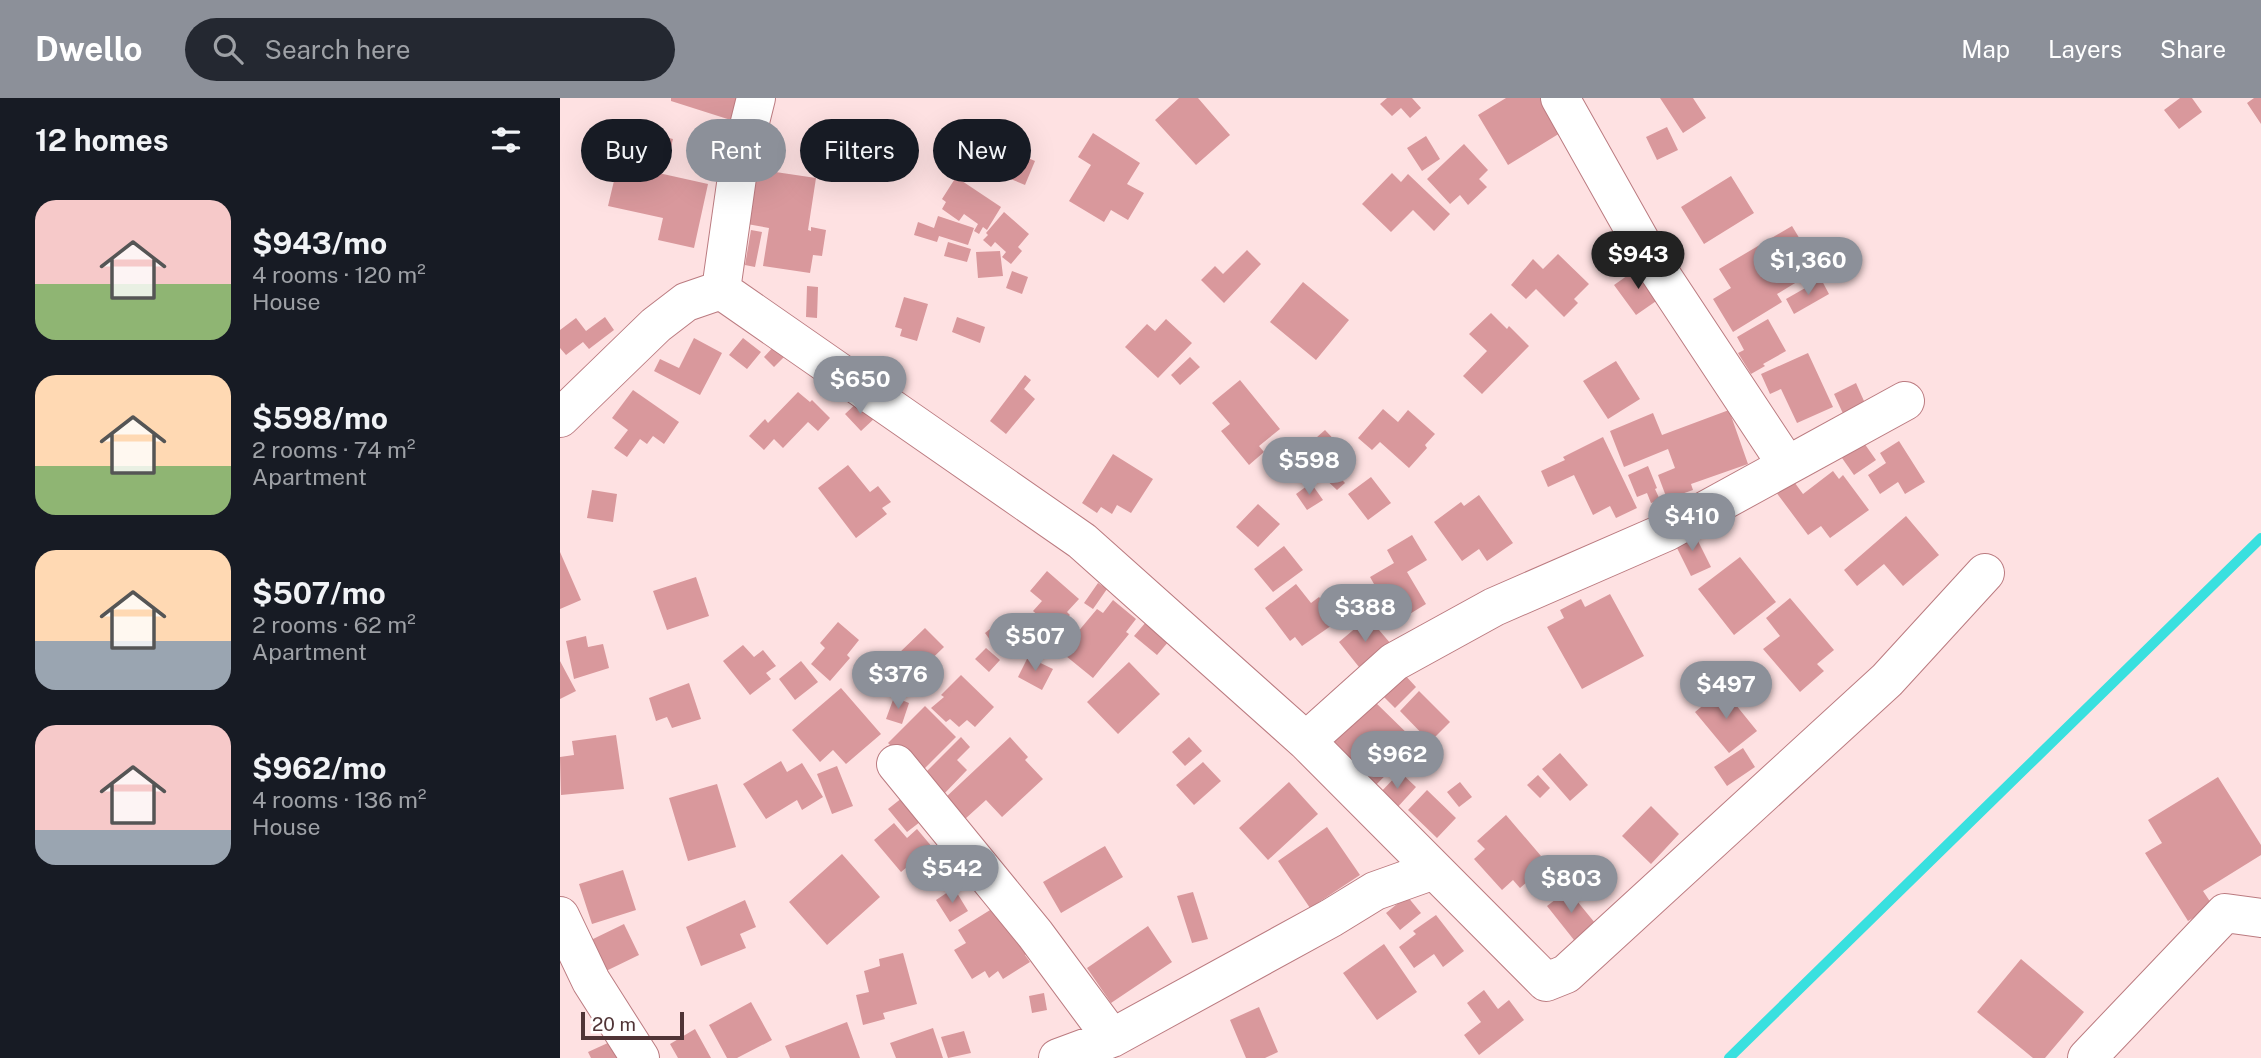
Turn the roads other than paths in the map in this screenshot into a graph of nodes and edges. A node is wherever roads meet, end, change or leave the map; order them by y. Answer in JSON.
{"nodes":[{"id":1,"x":756,"y":98,"type":"edge"},
{"id":2,"x":1560,"y":98,"type":"edge"},
{"id":3,"x":721,"y":290,"type":"junction"},
{"id":4,"x":1905,"y":401,"type":"dead end"},
{"id":5,"x":560,"y":418,"type":"edge"},
{"id":6,"x":1787,"y":465,"type":"junction"},
{"id":7,"x":1985,"y":573,"type":"dead end"},
{"id":8,"x":1306,"y":741,"type":"junction"},
{"id":9,"x":896,"y":764,"type":"dead end"},
{"id":10,"x":1434,"y":870,"type":"junction"},
{"id":11,"x":560,"y":916,"type":"edge"},
{"id":12,"x":2261,"y":918,"type":"edge"},
{"id":13,"x":1112,"y":1038,"type":"junction"},
{"id":14,"x":639,"y":1058,"type":"edge"},
{"id":15,"x":1058,"y":1058,"type":"edge"},
{"id":16,"x":2087,"y":1058,"type":"edge"}],
"edges":[{"from":1,"to":3,"type":"street"},
{"from":2,"to":6,"type":"street"},
{"from":3,"to":5,"type":"street"},
{"from":3,"to":8,"type":"street"},
{"from":4,"to":6,"type":"street"},
{"from":6,"to":8,"type":"street"},
{"from":7,"to":10,"type":"street"},
{"from":8,"to":10,"type":"street"},
{"from":9,"to":13,"type":"street"},
{"from":10,"to":13,"type":"street"},
{"from":11,"to":14,"type":"street"},
{"from":12,"to":16,"type":"street"},
{"from":13,"to":15,"type":"street"}]}
